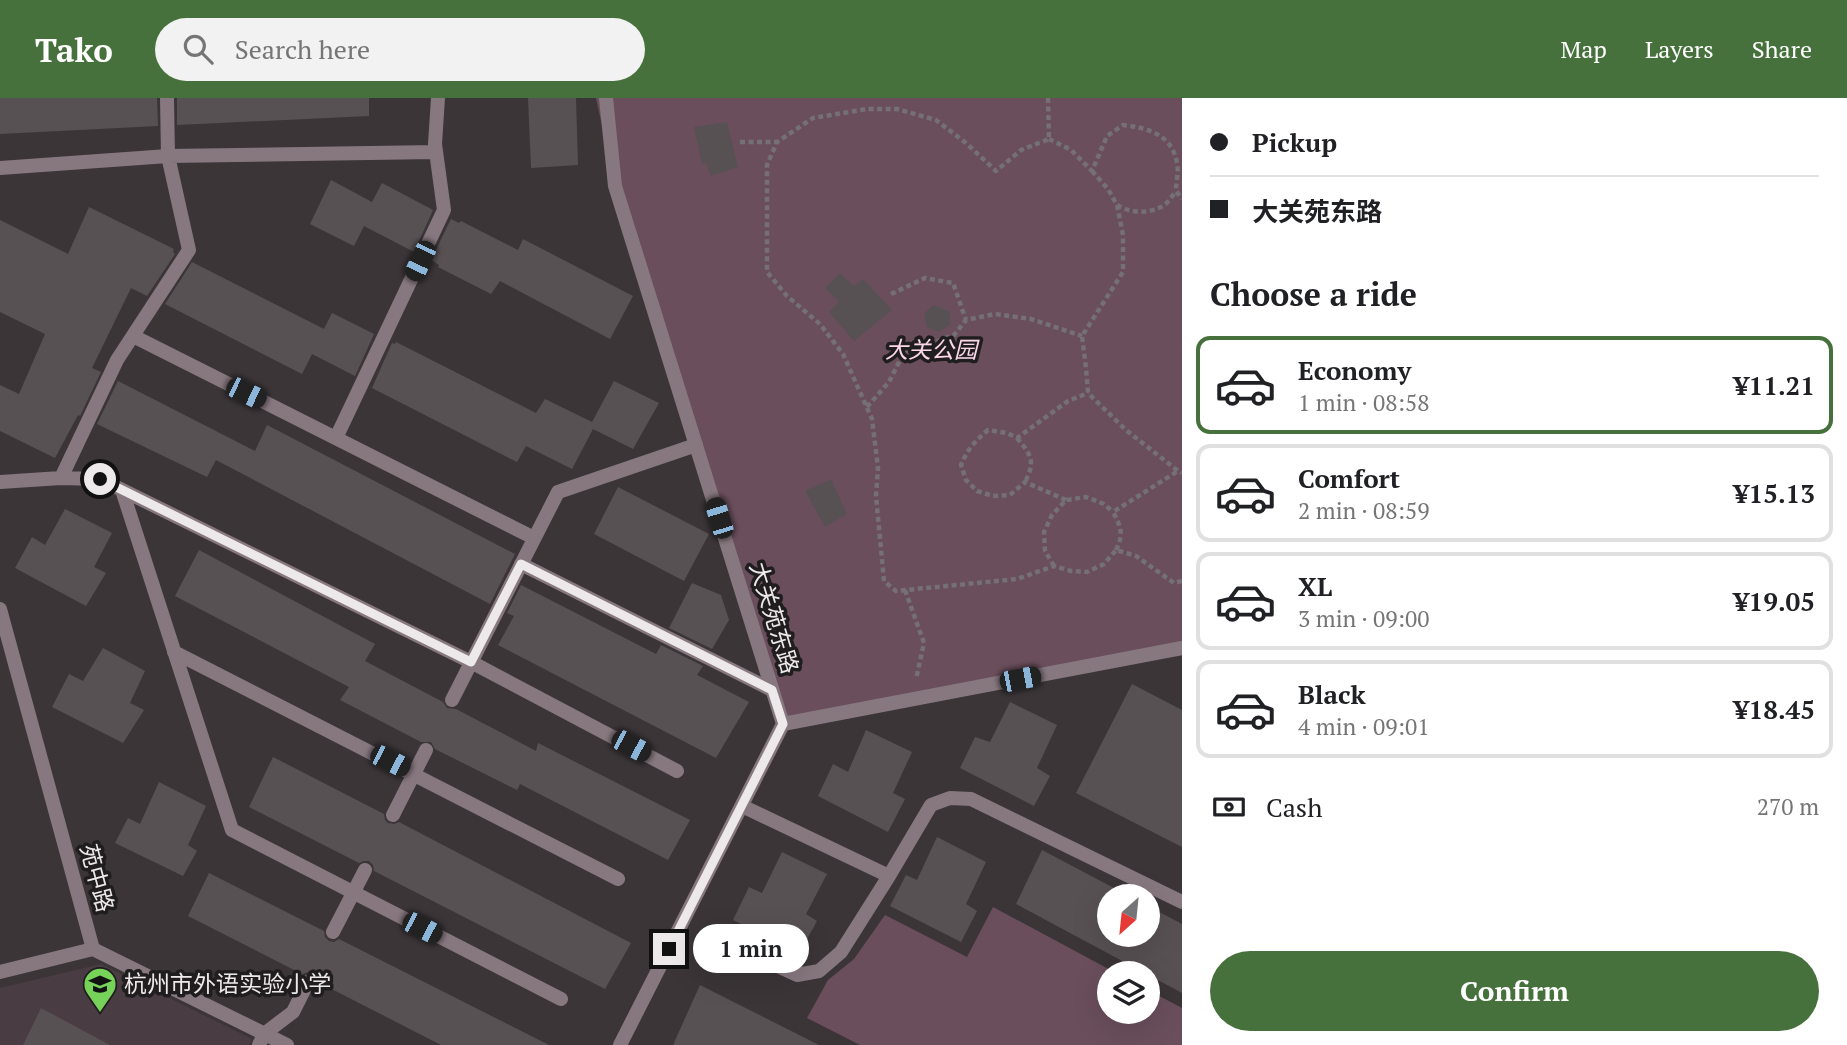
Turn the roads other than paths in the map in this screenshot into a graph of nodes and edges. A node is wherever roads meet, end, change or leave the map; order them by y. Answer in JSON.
{"nodes":[{"id":1,"x":167,"y":98,"type":"edge"},
{"id":2,"x":438,"y":98,"type":"edge"},
{"id":3,"x":606,"y":98,"type":"edge"},
{"id":4,"x":436,"y":152,"type":"junction"},
{"id":5,"x":168,"y":156,"type":"junction"},
{"id":6,"x":0,"y":169,"type":"edge"},
{"id":7,"x":133,"y":336,"type":"junction"},
{"id":8,"x":336,"y":438,"type":"junction"},
{"id":9,"x":696,"y":444,"type":"junction"},
{"id":10,"x":61,"y":478,"type":"junction"},
{"id":11,"x":0,"y":482,"type":"edge"},
{"id":12,"x":122,"y":490,"type":"junction"},
{"id":13,"x":534,"y":538,"type":"junction"},
{"id":14,"x":521,"y":564,"type":"junction"},
{"id":15,"x":0,"y":609,"type":"edge"},
{"id":16,"x":1182,"y":649,"type":"edge"},
{"id":17,"x":174,"y":652,"type":"junction"},
{"id":18,"x":471,"y":662,"type":"junction"},
{"id":19,"x":772,"y":690,"type":"junction"},
{"id":20,"x":452,"y":700,"type":"dead end"},
{"id":21,"x":783,"y":724,"type":"junction"},
{"id":22,"x":426,"y":750,"type":"dead end"},
{"id":23,"x":677,"y":771,"type":"dead end"},
{"id":24,"x":414,"y":773,"type":"junction"},
{"id":25,"x":742,"y":806,"type":"junction"},
{"id":26,"x":393,"y":815,"type":"dead end"},
{"id":27,"x":365,"y":870,"type":"dead end"},
{"id":28,"x":889,"y":876,"type":"junction"},
{"id":29,"x":618,"y":878,"type":"dead end"},
{"id":30,"x":353,"y":893,"type":"junction"},
{"id":31,"x":1182,"y":902,"type":"edge"},
{"id":32,"x":333,"y":932,"type":"dead end"},
{"id":33,"x":739,"y":948,"type":"dead end"},
{"id":34,"x":93,"y":949,"type":"junction"},
{"id":35,"x":0,"y":972,"type":"edge"},
{"id":36,"x":308,"y":982,"type":"dead end"},
{"id":37,"x":561,"y":999,"type":"dead end"},
{"id":38,"x":262,"y":1039,"type":"edge"},
{"id":39,"x":287,"y":1045,"type":"edge"},
{"id":40,"x":620,"y":1045,"type":"edge"}],
"edges":[{"from":1,"to":5,"type":"street"},
{"from":2,"to":4,"type":"street"},
{"from":3,"to":9,"type":"street","name":"大关苑东路"},
{"from":4,"to":5,"type":"street"},
{"from":4,"to":8,"type":"street"},
{"from":5,"to":6,"type":"street"},
{"from":5,"to":7,"type":"street"},
{"from":7,"to":8,"type":"street"},
{"from":7,"to":10,"type":"street"},
{"from":8,"to":13,"type":"street"},
{"from":9,"to":13,"type":"street"},
{"from":9,"to":19,"type":"street","name":"大关苑东路"},
{"from":10,"to":11,"type":"street"},
{"from":10,"to":12,"type":"street"},
{"from":12,"to":17,"type":"street"},
{"from":12,"to":18,"type":"street"},
{"from":13,"to":14,"type":"street"},
{"from":14,"to":18,"type":"street"},
{"from":14,"to":19,"type":"street"},
{"from":15,"to":34,"type":"street","name":"苑中路"},
{"from":16,"to":21,"type":"street"},
{"from":17,"to":24,"type":"street"},
{"from":17,"to":30,"type":"street"},
{"from":18,"to":20,"type":"street"},
{"from":18,"to":23,"type":"street"},
{"from":19,"to":21,"type":"street","name":"大关苑东路"},
{"from":21,"to":25,"type":"street"},
{"from":22,"to":24,"type":"street"},
{"from":24,"to":26,"type":"street"},
{"from":24,"to":29,"type":"street"},
{"from":25,"to":28,"type":"street"},
{"from":25,"to":40,"type":"street"},
{"from":27,"to":30,"type":"street"},
{"from":28,"to":31,"type":"street"},
{"from":28,"to":33,"type":"street"},
{"from":30,"to":32,"type":"street"},
{"from":30,"to":37,"type":"street"},
{"from":34,"to":35,"type":"street"},
{"from":34,"to":38,"type":"street"},
{"from":36,"to":38,"type":"street"},
{"from":38,"to":39,"type":"street"}]}
